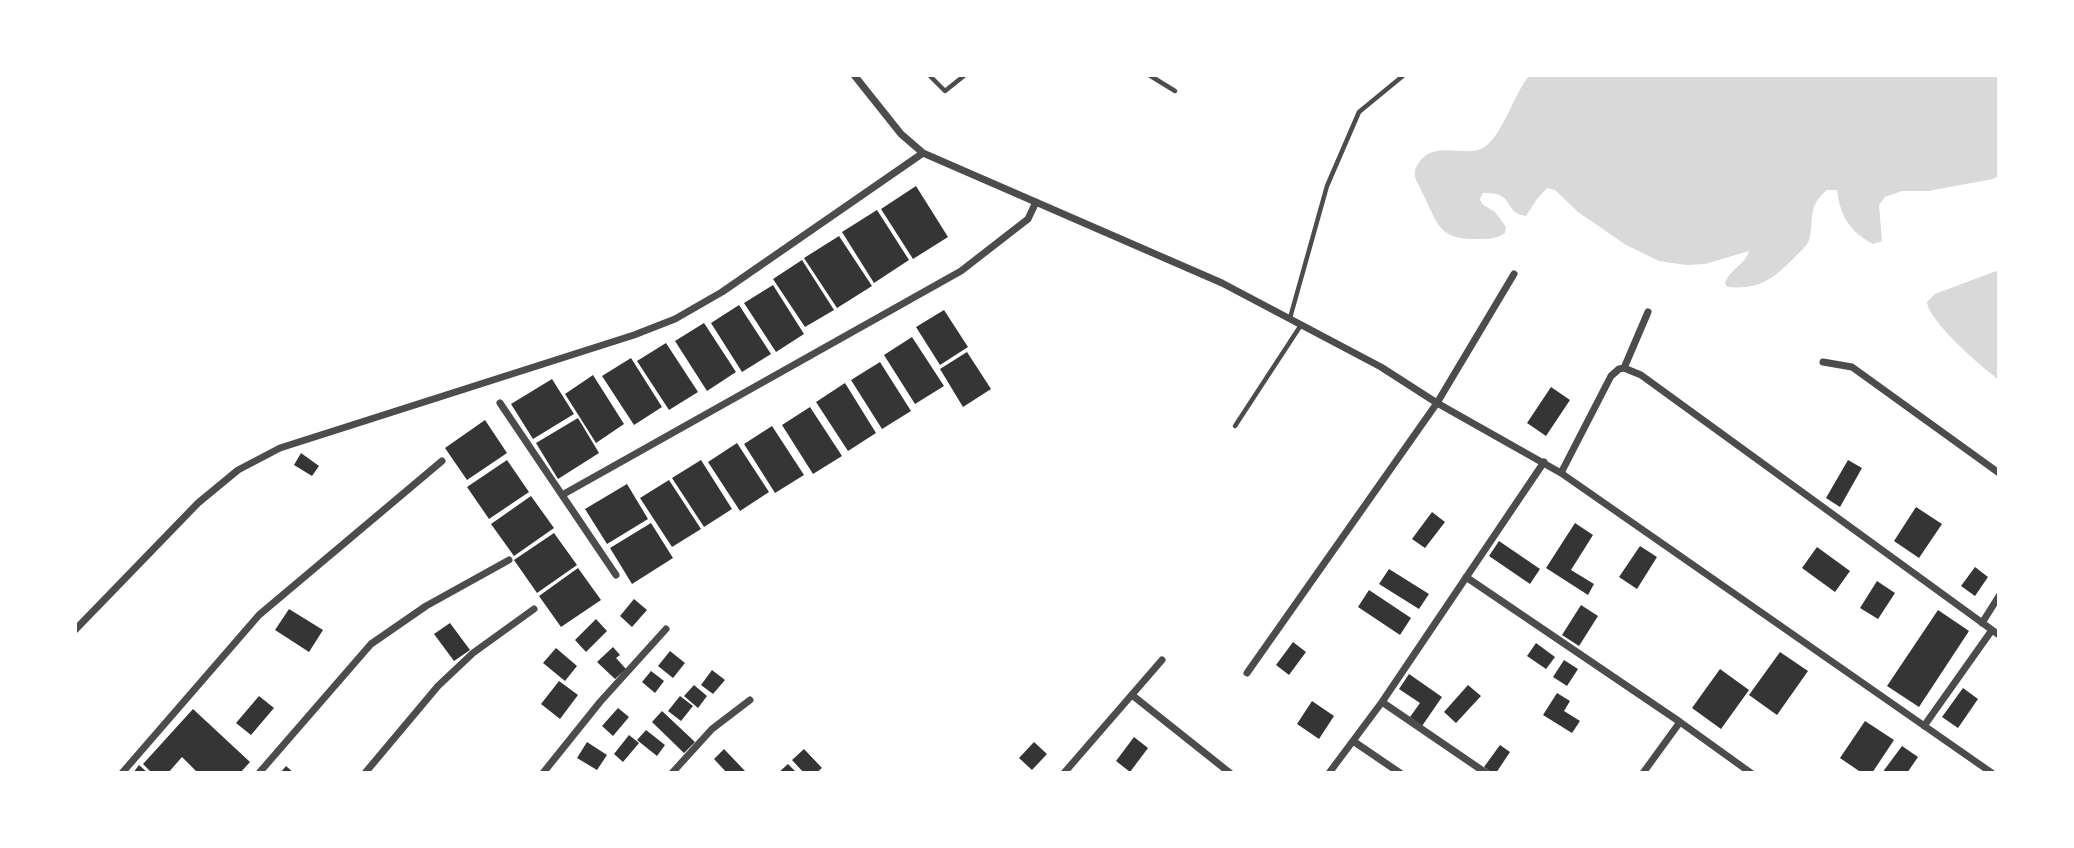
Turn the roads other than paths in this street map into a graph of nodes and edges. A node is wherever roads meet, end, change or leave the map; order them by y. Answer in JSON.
{"nodes":[{"id":1,"x":854,"y":75,"type":"edge"},
{"id":2,"x":929,"y":75,"type":"edge"},
{"id":3,"x":965,"y":75,"type":"edge"},
{"id":4,"x":1149,"y":75,"type":"edge"},
{"id":5,"x":1404,"y":75,"type":"edge"},
{"id":6,"x":1175,"y":91,"type":"dead end"},
{"id":7,"x":923,"y":153,"type":"junction"},
{"id":8,"x":1036,"y":202,"type":"junction"},
{"id":9,"x":1514,"y":274,"type":"dead end"},
{"id":10,"x":1648,"y":312,"type":"dead end"},
{"id":11,"x":1289,"y":319,"type":"junction"},
{"id":12,"x":1301,"y":325,"type":"junction"},
{"id":13,"x":1823,"y":362,"type":"dead end"},
{"id":14,"x":1624,"y":368,"type":"junction"},
{"id":15,"x":500,"y":403,"type":"dead end"},
{"id":16,"x":1437,"y":403,"type":"junction"},
{"id":17,"x":1235,"y":426,"type":"dead end"},
{"id":18,"x":442,"y":461,"type":"dead end"},
{"id":19,"x":1544,"y":462,"type":"junction"},
{"id":20,"x":1561,"y":473,"type":"junction"},
{"id":21,"x":1999,"y":473,"type":"edge"},
{"id":22,"x":562,"y":495,"type":"junction"},
{"id":23,"x":509,"y":560,"type":"dead end"},
{"id":24,"x":616,"y":575,"type":"dead end"},
{"id":25,"x":1466,"y":577,"type":"junction"},
{"id":26,"x":1999,"y":596,"type":"edge"},
{"id":27,"x":534,"y":609,"type":"dead end"},
{"id":28,"x":1982,"y":623,"type":"junction"},
{"id":29,"x":666,"y":629,"type":"dead end"},
{"id":30,"x":75,"y":630,"type":"edge"},
{"id":31,"x":1995,"y":633,"type":"edge"},
{"id":32,"x":1162,"y":660,"type":"dead end"},
{"id":33,"x":1247,"y":673,"type":"dead end"},
{"id":34,"x":1132,"y":695,"type":"junction"},
{"id":35,"x":750,"y":700,"type":"dead end"},
{"id":36,"x":1382,"y":702,"type":"junction"},
{"id":37,"x":1680,"y":722,"type":"junction"},
{"id":38,"x":1924,"y":726,"type":"junction"},
{"id":39,"x":1353,"y":741,"type":"junction"},
{"id":40,"x":122,"y":773,"type":"edge"},
{"id":41,"x":259,"y":773,"type":"edge"},
{"id":42,"x":365,"y":773,"type":"edge"},
{"id":43,"x":543,"y":773,"type":"edge"},
{"id":44,"x":672,"y":773,"type":"edge"},
{"id":45,"x":1064,"y":773,"type":"edge"},
{"id":46,"x":1230,"y":773,"type":"edge"},
{"id":47,"x":1329,"y":773,"type":"edge"},
{"id":48,"x":1400,"y":773,"type":"edge"},
{"id":49,"x":1486,"y":773,"type":"edge"},
{"id":50,"x":1643,"y":773,"type":"edge"},
{"id":51,"x":1751,"y":773,"type":"edge"},
{"id":52,"x":1992,"y":773,"type":"edge"}],
"edges":[{"from":1,"to":7,"type":"street"},
{"from":2,"to":3,"type":"lane"},
{"from":4,"to":6,"type":"lane"},
{"from":5,"to":11,"type":"lane"},
{"from":7,"to":8,"type":"street"},
{"from":7,"to":30,"type":"street"},
{"from":8,"to":11,"type":"street"},
{"from":8,"to":22,"type":"street"},
{"from":9,"to":16,"type":"street"},
{"from":10,"to":14,"type":"street"},
{"from":11,"to":12,"type":"street"},
{"from":12,"to":16,"type":"street"},
{"from":12,"to":17,"type":"lane"},
{"from":13,"to":21,"type":"street"},
{"from":14,"to":20,"type":"street"},
{"from":14,"to":28,"type":"street"},
{"from":15,"to":22,"type":"street"},
{"from":16,"to":19,"type":"street"},
{"from":16,"to":33,"type":"street"},
{"from":18,"to":40,"type":"street"},
{"from":19,"to":20,"type":"street"},
{"from":19,"to":25,"type":"street"},
{"from":20,"to":38,"type":"street"},
{"from":22,"to":24,"type":"street"},
{"from":23,"to":41,"type":"street"},
{"from":25,"to":36,"type":"street"},
{"from":25,"to":37,"type":"street"},
{"from":26,"to":28,"type":"street"},
{"from":27,"to":42,"type":"street"},
{"from":28,"to":31,"type":"street"},
{"from":29,"to":43,"type":"street"},
{"from":31,"to":38,"type":"street"},
{"from":32,"to":34,"type":"street"},
{"from":34,"to":45,"type":"street"},
{"from":34,"to":46,"type":"street"},
{"from":35,"to":44,"type":"street"},
{"from":36,"to":39,"type":"street"},
{"from":36,"to":49,"type":"street"},
{"from":37,"to":50,"type":"street"},
{"from":37,"to":51,"type":"street"},
{"from":38,"to":52,"type":"street"},
{"from":39,"to":47,"type":"street"},
{"from":39,"to":48,"type":"street"}]}
